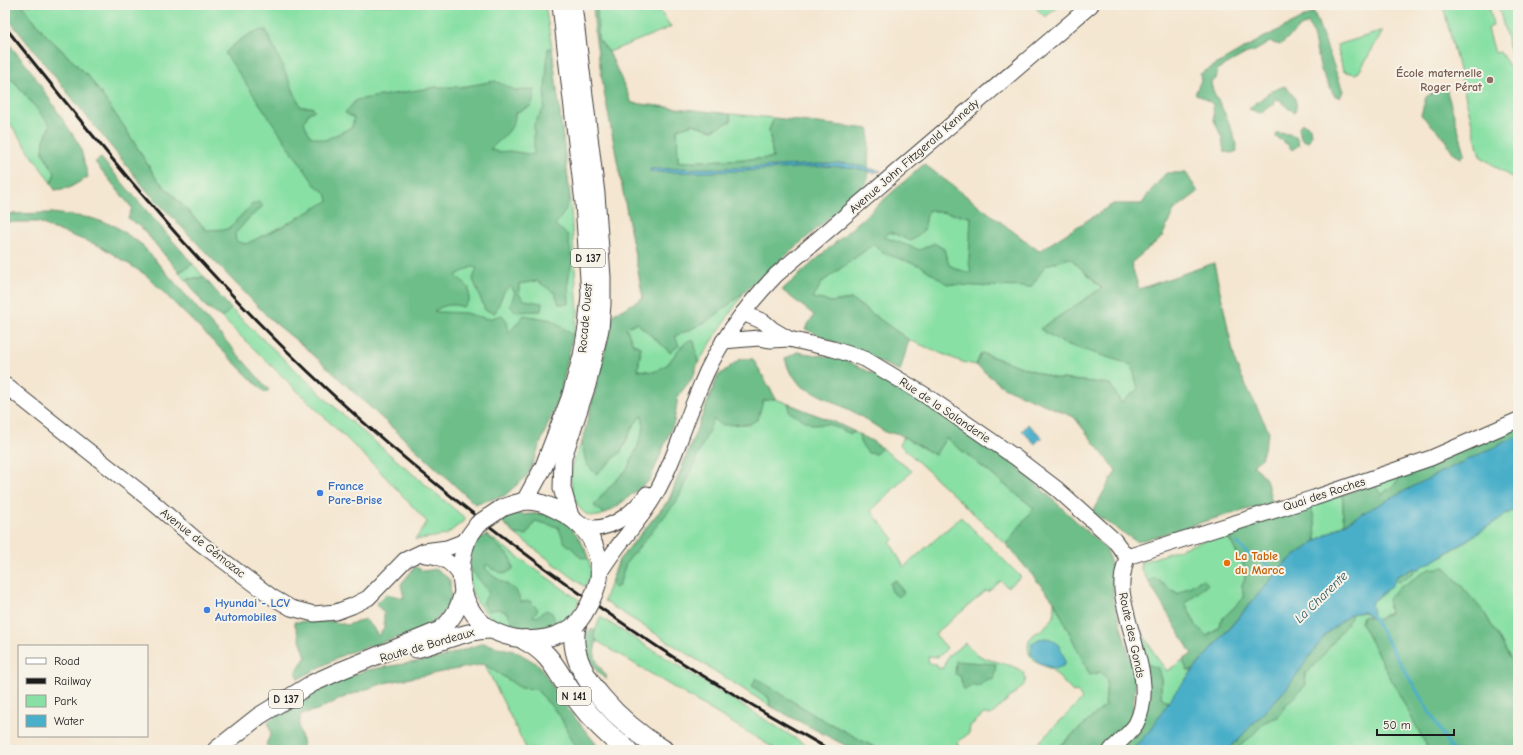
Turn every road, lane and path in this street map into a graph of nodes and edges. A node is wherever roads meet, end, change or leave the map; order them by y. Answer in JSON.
{"nodes":[{"id":1,"x":560,"y":5,"type":"edge"},
{"id":2,"x":573,"y":5,"type":"edge"},
{"id":3,"x":1091,"y":5,"type":"edge"},
{"id":4,"x":758,"y":293,"type":"junction"},
{"id":5,"x":739,"y":318,"type":"junction"},
{"id":6,"x":764,"y":322,"type":"junction"},
{"id":7,"x":754,"y":338,"type":"junction"},
{"id":8,"x":789,"y":339,"type":"junction"},
{"id":9,"x":723,"y":341,"type":"junction"},
{"id":10,"x":5,"y":386,"type":"edge"},
{"id":11,"x":1518,"y":420,"type":"edge"},
{"id":12,"x":671,"y":458,"type":"junction"},
{"id":13,"x":526,"y":501,"type":"junction"},
{"id":14,"x":574,"y":520,"type":"junction"},
{"id":15,"x":468,"y":538,"type":"junction"},
{"id":16,"x":412,"y":556,"type":"junction"},
{"id":17,"x":1127,"y":557,"type":"junction"},
{"id":18,"x":599,"y":577,"type":"junction"},
{"id":19,"x":462,"y":584,"type":"junction"},
{"id":20,"x":576,"y":625,"type":"junction"},
{"id":21,"x":491,"y":630,"type":"junction"},
{"id":22,"x":525,"y":640,"type":"junction"},
{"id":23,"x":363,"y":662,"type":"junction"},
{"id":24,"x":216,"y":750,"type":"edge"},
{"id":25,"x":627,"y":750,"type":"edge"},
{"id":26,"x":663,"y":750,"type":"edge"},
{"id":27,"x":1111,"y":750,"type":"edge"}],
"edges":[{"from":1,"to":13,"type":"main road","name":"Rocade Ouest","number":"D 137"},
{"from":2,"to":14,"type":"main road","name":"Rocade Ouest","number":"D 137"},
{"from":3,"to":4,"type":"main road","name":"Avenue John Fitzgerald Kennedy"},
{"from":4,"to":5,"type":"main road","name":"Avenue John Fitzgerald Kennedy"},
{"from":4,"to":6,"type":"main road"},
{"from":5,"to":6,"type":"main road","name":"Rue de la Salanderie"},
{"from":5,"to":7,"type":"main road"},
{"from":5,"to":9,"type":"main road","name":"Avenue John Fitzgerald Kennedy"},
{"from":6,"to":8,"type":"main road","name":"Rue de la Salanderie"},
{"from":7,"to":8,"type":"main road"},
{"from":7,"to":9,"type":"main road"},
{"from":8,"to":17,"type":"main road","name":"Rue de la Salanderie"},
{"from":9,"to":12,"type":"main road","name":"Avenue John Fitzgerald Kennedy"},
{"from":10,"to":16,"type":"main road","name":"Avenue de Gémozac"},
{"from":11,"to":17,"type":"main road","name":"Quai des Roches"},
{"from":12,"to":14,"type":"main road","name":"Avenue John Fitzgerald Kennedy"},
{"from":12,"to":18,"type":"main road","name":"Avenue John Fitzgerald Kennedy"},
{"from":13,"to":14,"type":"main road"},
{"from":13,"to":15,"type":"main road","bridge":true},
{"from":14,"to":18,"type":"main road"},
{"from":15,"to":16,"type":"main road","name":"Avenue de Gémozac"},
{"from":15,"to":19,"type":"main road"},
{"from":16,"to":19,"type":"main road"},
{"from":17,"to":27,"type":"main road","name":"Route des Gonds"},
{"from":18,"to":20,"type":"main road","bridge":true},
{"from":19,"to":21,"type":"main road"},
{"from":19,"to":23,"type":"main road","name":"Route de Bordeaux","number":"D 137"},
{"from":20,"to":22,"type":"main road"},
{"from":20,"to":26,"type":"highway","number":"N 141"},
{"from":21,"to":22,"type":"main road"},
{"from":21,"to":23,"type":"main road","name":"Route de Bordeaux","number":"D 137"},
{"from":22,"to":25,"type":"highway","number":"N 141"},
{"from":23,"to":24,"type":"main road","name":"Route de Bordeaux","number":"D 137"}]}
